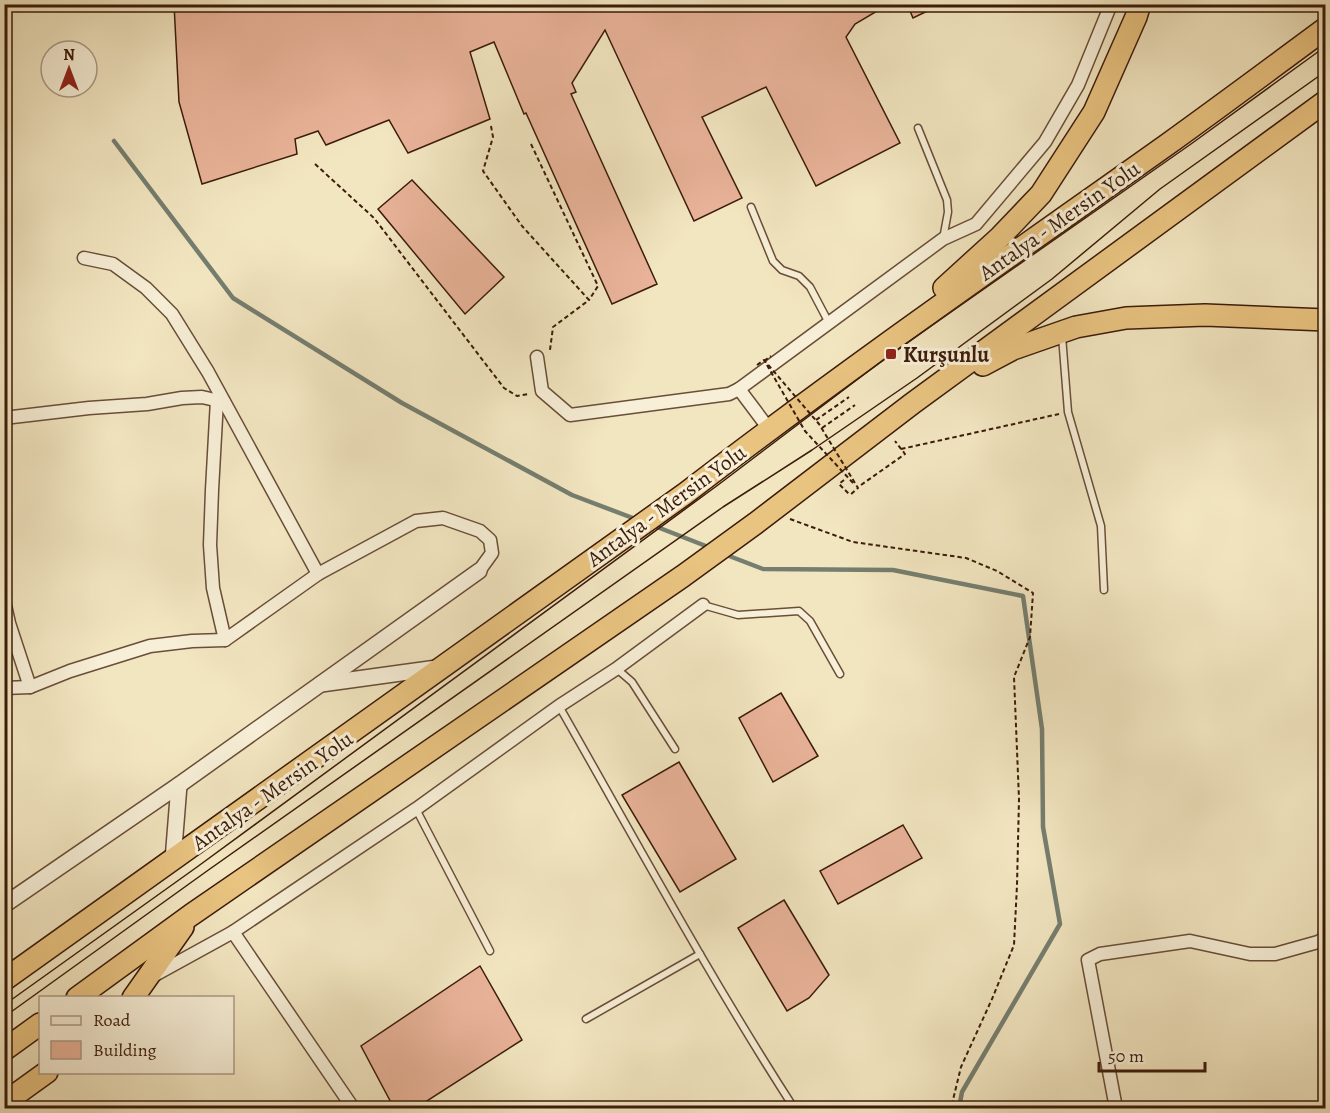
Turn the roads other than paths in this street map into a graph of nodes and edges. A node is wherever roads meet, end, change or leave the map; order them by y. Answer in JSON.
{"nodes":[{"id":1,"x":1111,"y":4,"type":"edge"},
{"id":2,"x":1140,"y":4,"type":"edge"},
{"id":3,"x":1326,"y":28,"type":"edge"},
{"id":4,"x":1326,"y":101,"type":"edge"},
{"id":5,"x":918,"y":128,"type":"dead end"},
{"id":6,"x":751,"y":207,"type":"dead end"},
{"id":7,"x":943,"y":239,"type":"junction"},
{"id":8,"x":84,"y":258,"type":"dead end"},
{"id":9,"x":1326,"y":320,"type":"edge"},
{"id":10,"x":829,"y":323,"type":"junction"},
{"id":11,"x":1062,"y":332,"type":"junction"},
{"id":12,"x":880,"y":348,"type":"junction"},
{"id":13,"x":537,"y":357,"type":"road end"},
{"id":14,"x":739,"y":389,"type":"junction"},
{"id":15,"x":221,"y":401,"type":"junction"},
{"id":16,"x":914,"y":403,"type":"junction"},
{"id":17,"x":4,"y":418,"type":"edge"},
{"id":18,"x":769,"y":429,"type":"junction"},
{"id":19,"x":479,"y":571,"type":"joint"},
{"id":20,"x":318,"y":574,"type":"junction"},
{"id":21,"x":1104,"y":590,"type":"dead end"},
{"id":22,"x":4,"y":601,"type":"edge"},
{"id":23,"x":703,"y":605,"type":"joint"},
{"id":24,"x":225,"y":640,"type":"junction"},
{"id":25,"x":443,"y":667,"type":"junction"},
{"id":26,"x":616,"y":669,"type":"junction"},
{"id":27,"x":840,"y":674,"type":"dead end"},
{"id":28,"x":319,"y":684,"type":"junction"},
{"id":29,"x":30,"y":687,"type":"junction"},
{"id":30,"x":4,"y":688,"type":"edge"},
{"id":31,"x":559,"y":706,"type":"junction"},
{"id":32,"x":675,"y":749,"type":"dead end"},
{"id":33,"x":179,"y":785,"type":"junction"},
{"id":34,"x":416,"y":809,"type":"junction"},
{"id":35,"x":173,"y":860,"type":"junction"},
{"id":36,"x":4,"y":905,"type":"edge"},
{"id":37,"x":191,"y":915,"type":"junction"},
{"id":38,"x":233,"y":932,"type":"junction"},
{"id":39,"x":1326,"y":937,"type":"edge"},
{"id":40,"x":490,"y":951,"type":"dead end"},
{"id":41,"x":700,"y":954,"type":"junction"},
{"id":42,"x":4,"y":980,"type":"edge"},
{"id":43,"x":147,"y":980,"type":"junction"},
{"id":44,"x":80,"y":996,"type":"edge"},
{"id":45,"x":135,"y":996,"type":"edge"},
{"id":46,"x":586,"y":1019,"type":"dead end"},
{"id":47,"x":39,"y":1025,"type":"edge"},
{"id":48,"x":4,"y":1050,"type":"edge"},
{"id":49,"x":44,"y":1074,"type":"edge"},
{"id":50,"x":4,"y":1103,"type":"edge"},
{"id":51,"x":353,"y":1108,"type":"edge"},
{"id":52,"x":794,"y":1108,"type":"edge"},
{"id":53,"x":1116,"y":1108,"type":"edge"}],
"edges":[{"from":1,"to":7,"type":"street"},
{"from":2,"to":12,"type":"highway"},
{"from":3,"to":12,"type":"highway","name":"Antalya - Mersin Yolu"},
{"from":4,"to":16,"type":"highway"},
{"from":5,"to":7,"type":"lane"},
{"from":6,"to":10,"type":"lane"},
{"from":7,"to":10,"type":"street"},
{"from":8,"to":15,"type":"street"},
{"from":9,"to":11,"type":"highway"},
{"from":10,"to":14,"type":"street"},
{"from":11,"to":16,"type":"highway"},
{"from":11,"to":21,"type":"lane"},
{"from":12,"to":18,"type":"highway","name":"Antalya - Mersin Yolu"},
{"from":13,"to":14,"type":"street"},
{"from":14,"to":18,"type":"street"},
{"from":15,"to":17,"type":"street"},
{"from":15,"to":20,"type":"street"},
{"from":15,"to":24,"type":"street"},
{"from":16,"to":37,"type":"highway"},
{"from":18,"to":25,"type":"highway","name":"Antalya - Mersin Yolu"},
{"from":19,"to":20,"type":"street"},
{"from":19,"to":28,"type":"street"},
{"from":20,"to":24,"type":"street"},
{"from":22,"to":29,"type":"street"},
{"from":23,"to":26,"type":"street"},
{"from":23,"to":27,"type":"lane"},
{"from":24,"to":29,"type":"street"},
{"from":25,"to":28,"type":"street"},
{"from":25,"to":35,"type":"highway","name":"Antalya - Mersin Yolu"},
{"from":26,"to":31,"type":"street"},
{"from":26,"to":32,"type":"lane"},
{"from":28,"to":33,"type":"street"},
{"from":29,"to":30,"type":"street"},
{"from":31,"to":34,"type":"street"},
{"from":31,"to":41,"type":"lane"},
{"from":33,"to":35,"type":"street"},
{"from":33,"to":36,"type":"street"},
{"from":34,"to":38,"type":"street"},
{"from":34,"to":40,"type":"lane"},
{"from":35,"to":42,"type":"highway","name":"Antalya - Mersin Yolu"},
{"from":37,"to":43,"type":"highway"},
{"from":37,"to":44,"type":"highway"},
{"from":38,"to":43,"type":"street"},
{"from":38,"to":51,"type":"street"},
{"from":39,"to":53,"type":"street"},
{"from":41,"to":46,"type":"lane"},
{"from":41,"to":52,"type":"lane"},
{"from":43,"to":45,"type":"highway"},
{"from":47,"to":48,"type":"highway"},
{"from":49,"to":50,"type":"highway"}]}
